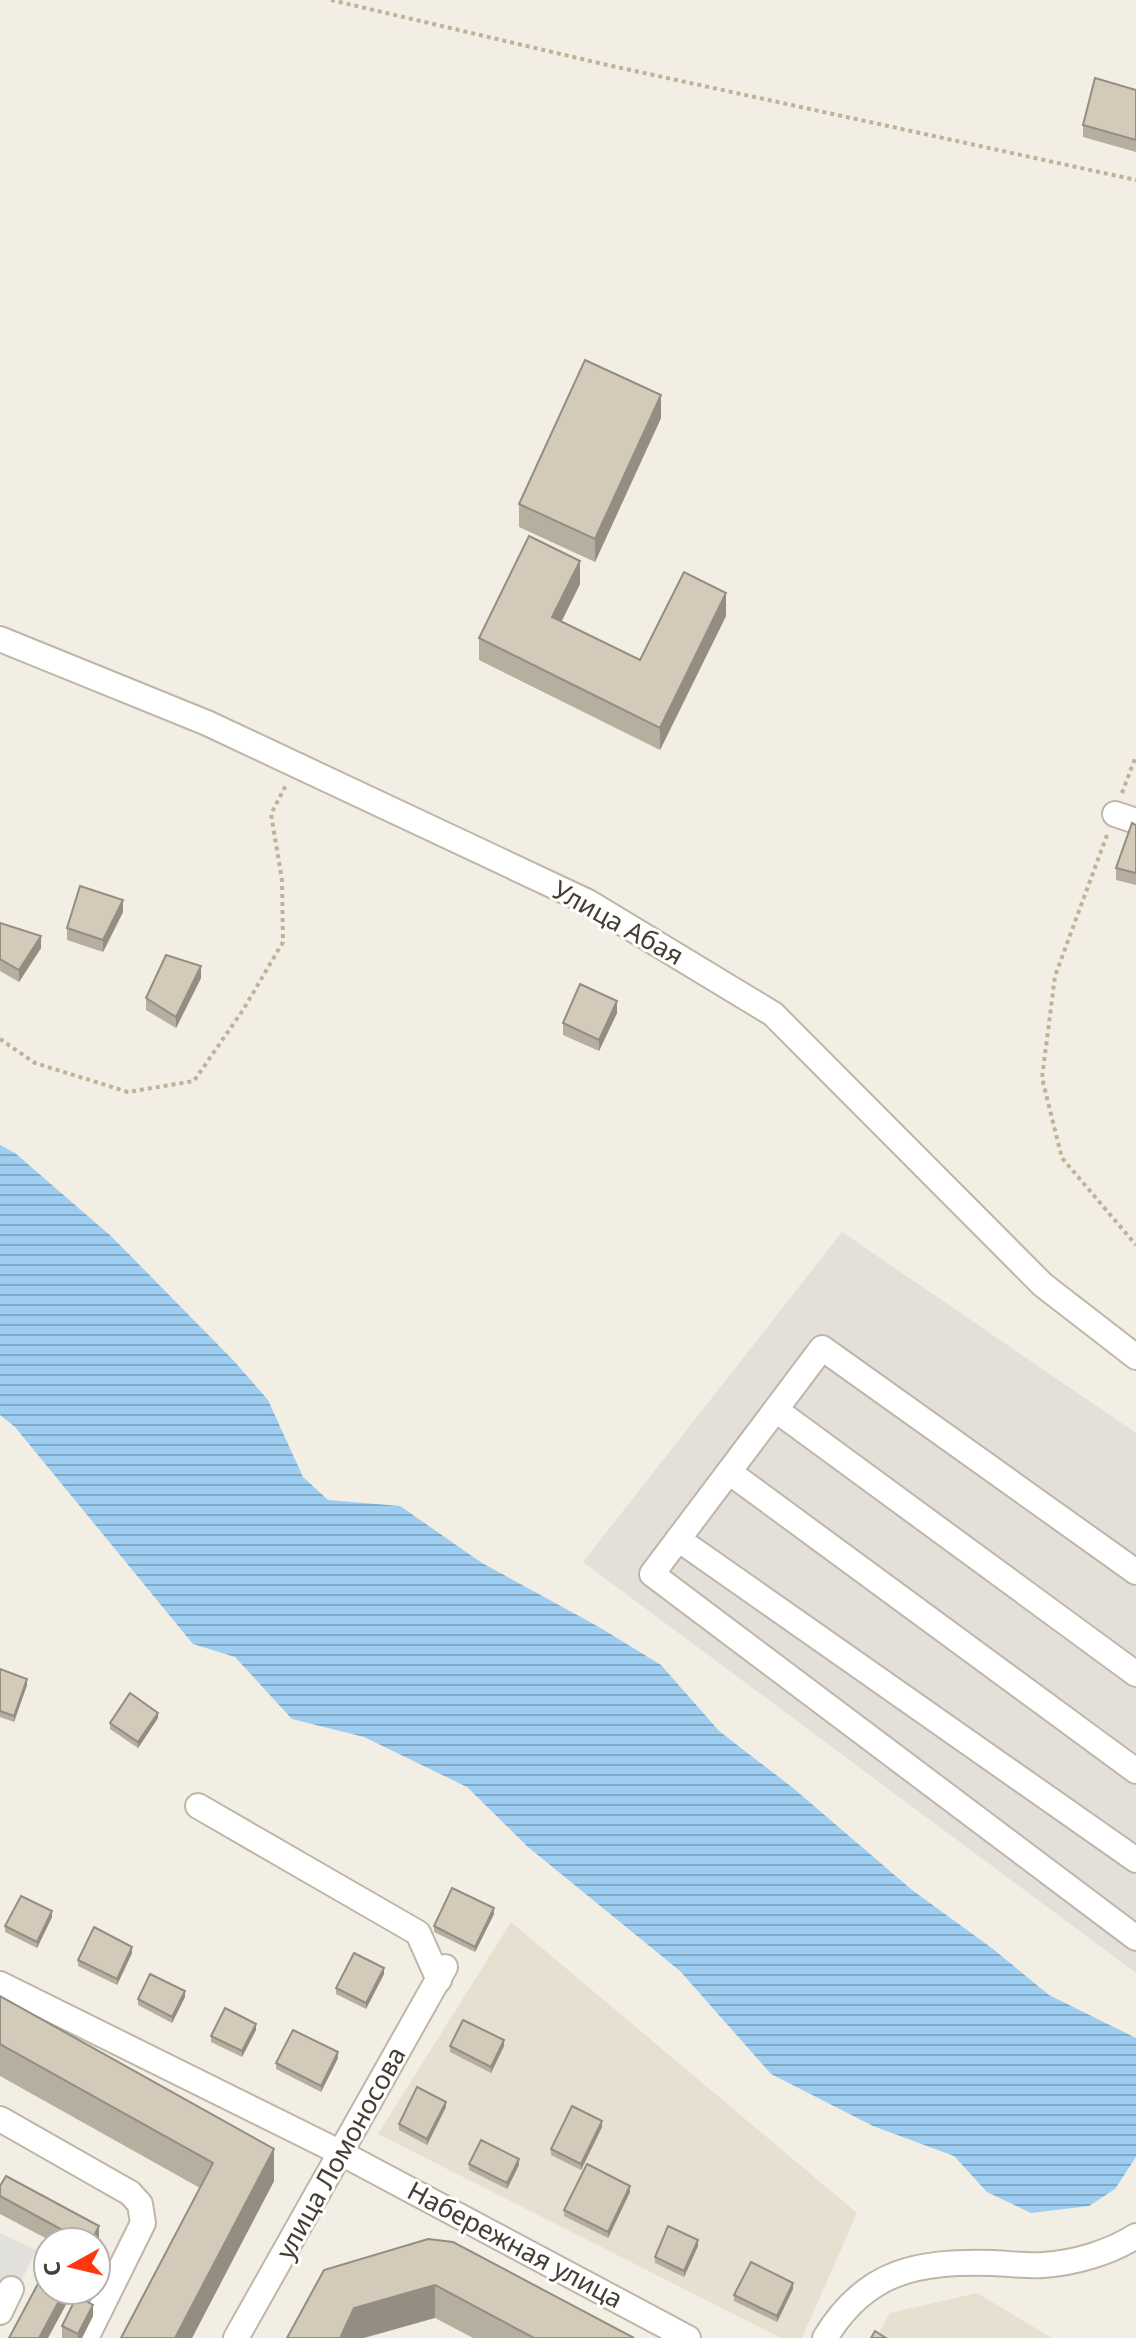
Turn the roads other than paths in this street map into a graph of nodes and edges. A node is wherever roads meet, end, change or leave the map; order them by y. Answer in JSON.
{"nodes":[{"id":1,"x":0,"y":639,"type":"edge"},
{"id":2,"x":1136,"y":1357,"type":"edge"},
{"id":3,"x":776,"y":1410,"type":"junction"},
{"id":4,"x":729,"y":1472,"type":"junction"},
{"id":5,"x":678,"y":1539,"type":"junction"},
{"id":6,"x":1136,"y":1572,"type":"edge"},
{"id":7,"x":1136,"y":1674,"type":"edge"},
{"id":8,"x":1136,"y":1771,"type":"edge"},
{"id":9,"x":198,"y":1806,"type":"dead end"},
{"id":10,"x":1136,"y":1860,"type":"edge"},
{"id":11,"x":1136,"y":1938,"type":"edge"},
{"id":12,"x":0,"y":1984,"type":"edge"},
{"id":13,"x":0,"y":2119,"type":"edge"},
{"id":14,"x":341,"y":2153,"type":"junction"},
{"id":15,"x":1136,"y":2236,"type":"edge"},
{"id":16,"x":11,"y":2289,"type":"dead end"},
{"id":17,"x":0,"y":2312,"type":"edge"},
{"id":18,"x":684,"y":2337,"type":"edge"},
{"id":19,"x":86,"y":2338,"type":"edge"},
{"id":20,"x":236,"y":2338,"type":"edge"},
{"id":21,"x":825,"y":2338,"type":"edge"}],
"edges":[{"from":1,"to":2,"type":"street","name":"Улица Абая"},
{"from":3,"to":4,"type":"street"},
{"from":3,"to":6,"type":"street"},
{"from":3,"to":7,"type":"street"},
{"from":4,"to":5,"type":"street"},
{"from":4,"to":8,"type":"street"},
{"from":5,"to":10,"type":"street"},
{"from":5,"to":11,"type":"street"},
{"from":9,"to":14,"type":"street","name":"улица Ломоносова"},
{"from":12,"to":14,"type":"street","name":"Набережная улица"},
{"from":13,"to":19,"type":"street"},
{"from":14,"to":18,"type":"street","name":"Набережная улица"},
{"from":14,"to":20,"type":"street","name":"улица Ломоносова"},
{"from":15,"to":21,"type":"street"},
{"from":16,"to":17,"type":"street"}]}
